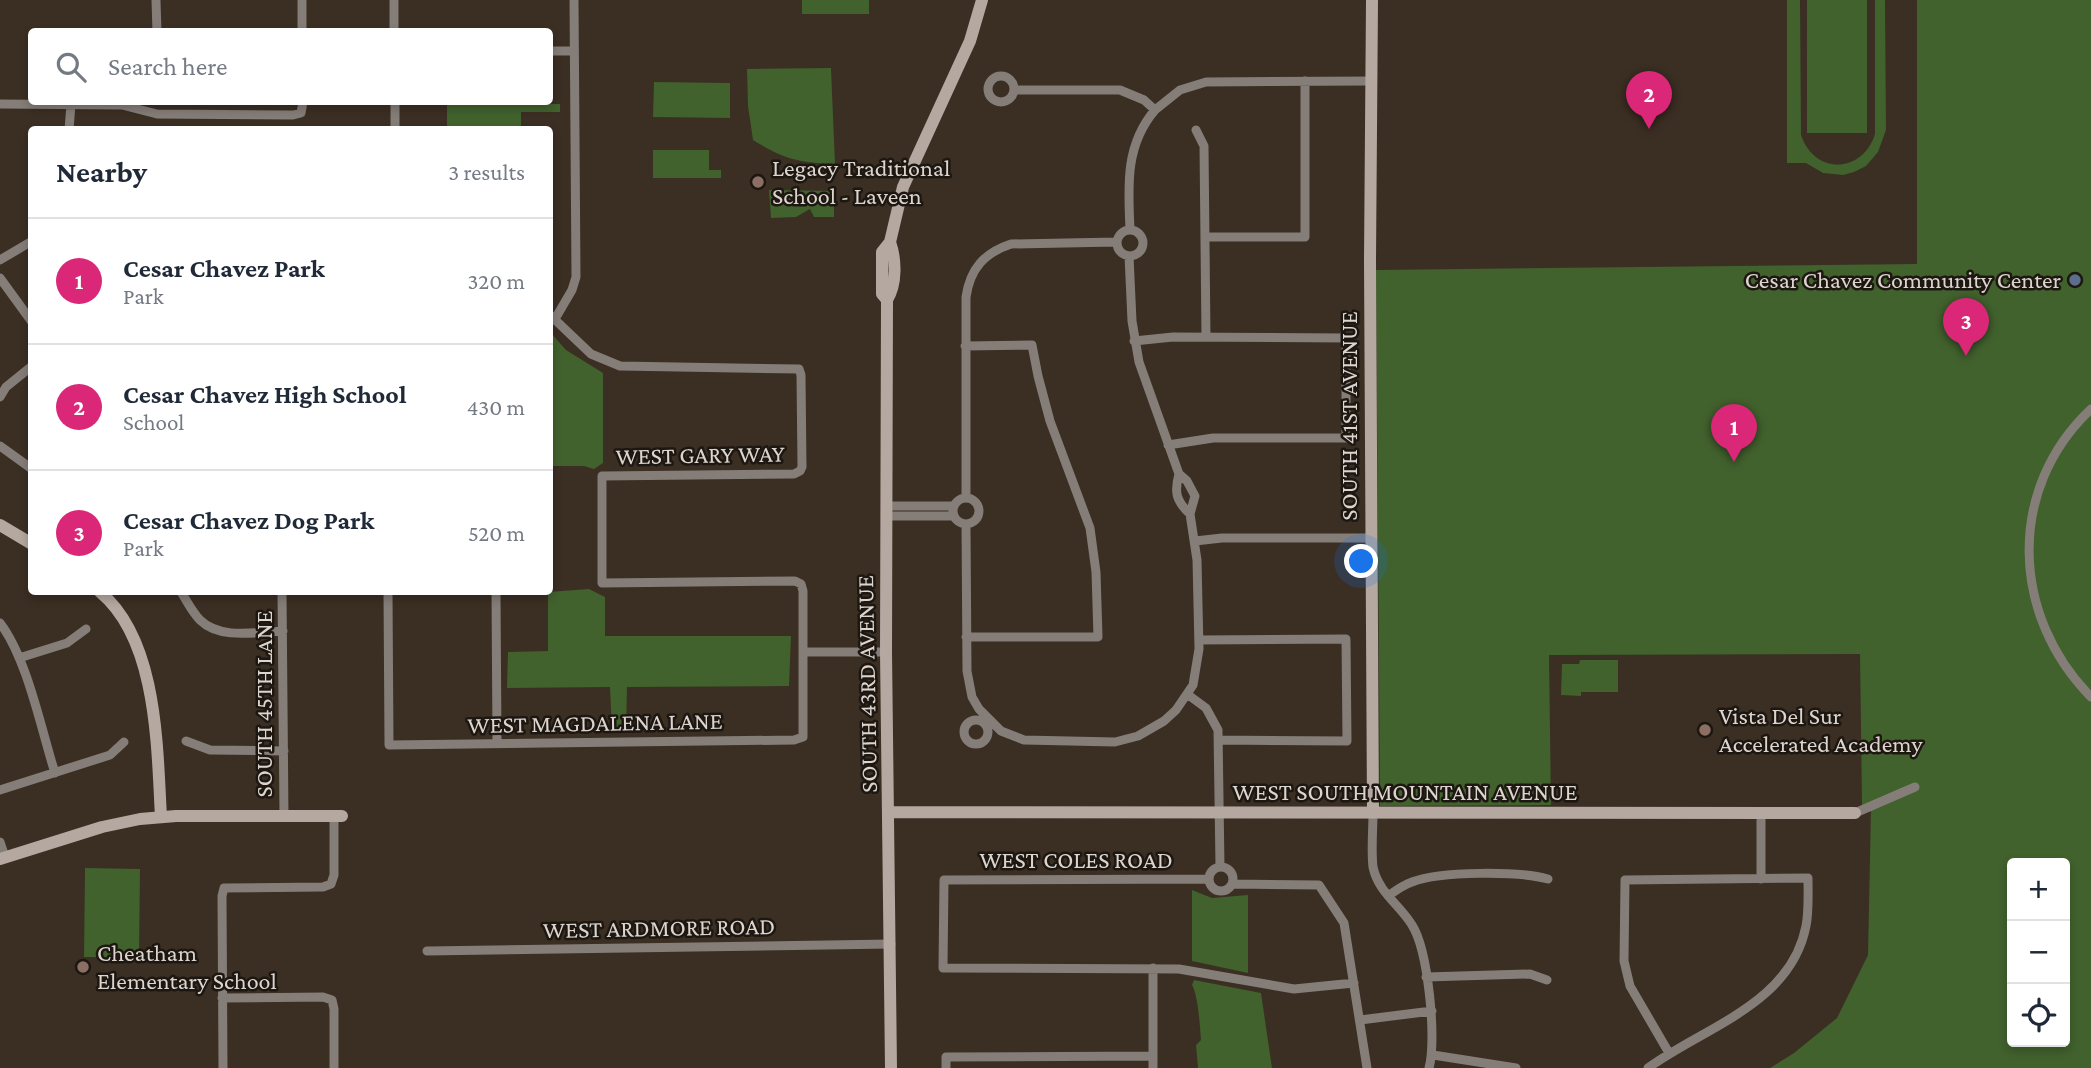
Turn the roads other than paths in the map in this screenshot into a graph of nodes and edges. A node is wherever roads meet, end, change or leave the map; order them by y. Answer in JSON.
{"nodes":[{"id":1,"x":156,"y":0,"type":"edge"},
{"id":2,"x":302,"y":0,"type":"edge"},
{"id":3,"x":394,"y":0,"type":"edge"},
{"id":4,"x":574,"y":0,"type":"edge"},
{"id":5,"x":982,"y":0,"type":"edge"},
{"id":6,"x":1373,"y":0,"type":"edge"},
{"id":7,"x":157,"y":28,"type":"edge"},
{"id":8,"x":302,"y":28,"type":"edge"},
{"id":9,"x":394,"y":28,"type":"edge"},
{"id":10,"x":553,"y":51,"type":"edge"},
{"id":11,"x":573,"y":51,"type":"junction"},
{"id":12,"x":1305,"y":81,"type":"junction"},
{"id":13,"x":1372,"y":81,"type":"junction"},
{"id":14,"x":1014,"y":90,"type":"dead end"},
{"id":15,"x":0,"y":104,"type":"edge"},
{"id":16,"x":28,"y":104,"type":"edge"},
{"id":17,"x":71,"y":105,"type":"edge"},
{"id":18,"x":130,"y":105,"type":"edge"},
{"id":19,"x":157,"y":105,"type":"edge"},
{"id":20,"x":302,"y":105,"type":"edge"},
{"id":21,"x":395,"y":105,"type":"edge"},
{"id":22,"x":1155,"y":110,"type":"junction"},
{"id":23,"x":157,"y":114,"type":"junction"},
{"id":24,"x":69,"y":126,"type":"edge"},
{"id":25,"x":395,"y":126,"type":"edge"},
{"id":26,"x":1196,"y":130,"type":"dead end"},
{"id":27,"x":1130,"y":229,"type":"junction"},
{"id":28,"x":1205,"y":237,"type":"junction"},
{"id":29,"x":28,"y":243,"type":"edge"},
{"id":30,"x":1116,"y":243,"type":"junction"},
{"id":31,"x":1129,"y":256,"type":"junction"},
{"id":32,"x":0,"y":260,"type":"edge"},
{"id":33,"x":0,"y":278,"type":"edge"},
{"id":34,"x":28,"y":316,"type":"edge"},
{"id":35,"x":553,"y":316,"type":"edge"},
{"id":36,"x":553,"y":318,"type":"edge"},
{"id":37,"x":1206,"y":337,"type":"junction"},
{"id":38,"x":1134,"y":341,"type":"junction"},
{"id":39,"x":965,"y":346,"type":"junction"},
{"id":40,"x":28,"y":369,"type":"edge"},
{"id":41,"x":0,"y":397,"type":"edge"},
{"id":42,"x":2091,"y":410,"type":"edge"},
{"id":43,"x":1168,"y":445,"type":"junction"},
{"id":44,"x":0,"y":446,"type":"edge"},
{"id":45,"x":28,"y":467,"type":"edge"},
{"id":46,"x":1180,"y":474,"type":"junction"},
{"id":47,"x":967,"y":497,"type":"junction"},
{"id":48,"x":886,"y":511,"type":"junction"},
{"id":49,"x":954,"y":511,"type":"junction"},
{"id":50,"x":1190,"y":514,"type":"junction"},
{"id":51,"x":966,"y":524,"type":"junction"},
{"id":52,"x":0,"y":525,"type":"edge"},
{"id":53,"x":1371,"y":538,"type":"junction"},
{"id":54,"x":1195,"y":541,"type":"junction"},
{"id":55,"x":28,"y":542,"type":"edge"},
{"id":56,"x":102,"y":595,"type":"edge"},
{"id":57,"x":183,"y":595,"type":"edge"},
{"id":58,"x":282,"y":595,"type":"edge"},
{"id":59,"x":388,"y":595,"type":"edge"},
{"id":60,"x":496,"y":595,"type":"edge"},
{"id":61,"x":0,"y":624,"type":"edge"},
{"id":62,"x":86,"y":629,"type":"dead end"},
{"id":63,"x":283,"y":631,"type":"junction"},
{"id":64,"x":967,"y":637,"type":"junction"},
{"id":65,"x":1199,"y":640,"type":"junction"},
{"id":66,"x":803,"y":652,"type":"junction"},
{"id":67,"x":886,"y":652,"type":"junction"},
{"id":68,"x":19,"y":658,"type":"junction"},
{"id":69,"x":1188,"y":694,"type":"junction"},
{"id":70,"x":2091,"y":697,"type":"edge"},
{"id":71,"x":1219,"y":740,"type":"junction"},
{"id":72,"x":187,"y":741,"type":"dead end"},
{"id":73,"x":124,"y":742,"type":"dead end"},
{"id":74,"x":497,"y":743,"type":"junction"},
{"id":75,"x":284,"y":751,"type":"junction"},
{"id":76,"x":55,"y":773,"type":"junction"},
{"id":77,"x":1915,"y":787,"type":"dead end"},
{"id":78,"x":0,"y":790,"type":"edge"},
{"id":79,"x":890,"y":812,"type":"junction"},
{"id":80,"x":1221,"y":813,"type":"junction"},
{"id":81,"x":1373,"y":813,"type":"junction"},
{"id":82,"x":1761,"y":813,"type":"junction"},
{"id":83,"x":1855,"y":813,"type":"joint"},
{"id":84,"x":284,"y":816,"type":"junction"},
{"id":85,"x":338,"y":816,"type":"joint"},
{"id":86,"x":161,"y":817,"type":"junction"},
{"id":87,"x":0,"y":842,"type":"edge"},
{"id":88,"x":2,"y":858,"type":"edge"},
{"id":89,"x":1220,"y":867,"type":"junction"},
{"id":90,"x":1761,"y":878,"type":"junction"},
{"id":91,"x":1208,"y":879,"type":"junction"},
{"id":92,"x":1548,"y":879,"type":"dead end"},
{"id":93,"x":1232,"y":884,"type":"junction"},
{"id":94,"x":1388,"y":895,"type":"junction"},
{"id":95,"x":891,"y":944,"type":"junction"},
{"id":96,"x":427,"y":951,"type":"dead end"},
{"id":97,"x":1153,"y":968,"type":"junction"},
{"id":98,"x":1426,"y":977,"type":"junction"},
{"id":99,"x":1548,"y":980,"type":"dead end"},
{"id":100,"x":1354,"y":983,"type":"junction"},
{"id":101,"x":222,"y":998,"type":"junction"},
{"id":102,"x":1432,"y":1010,"type":"junction"},
{"id":103,"x":1360,"y":1020,"type":"junction"},
{"id":104,"x":1669,"y":1053,"type":"junction"},
{"id":105,"x":1433,"y":1055,"type":"junction"},
{"id":106,"x":1153,"y":1056,"type":"junction"},
{"id":107,"x":223,"y":1068,"type":"edge"},
{"id":108,"x":334,"y":1068,"type":"edge"},
{"id":109,"x":891,"y":1068,"type":"edge"},
{"id":110,"x":946,"y":1068,"type":"edge"},
{"id":111,"x":1153,"y":1068,"type":"edge"},
{"id":112,"x":1367,"y":1068,"type":"edge"},
{"id":113,"x":1429,"y":1068,"type":"edge"},
{"id":114,"x":1516,"y":1068,"type":"edge"},
{"id":115,"x":1648,"y":1068,"type":"edge"}],
"edges":[{"from":1,"to":7,"type":"street"},
{"from":2,"to":8,"type":"street"},
{"from":3,"to":9,"type":"street"},
{"from":4,"to":11,"type":"street"},
{"from":5,"to":48,"type":"street","name":"SOUTH 43RD AVENUE"},
{"from":6,"to":13,"type":"street","name":"SOUTH 41ST AVENUE"},
{"from":10,"to":11,"type":"street"},
{"from":11,"to":35,"type":"street"},
{"from":12,"to":13,"type":"street"},
{"from":12,"to":22,"type":"street"},
{"from":12,"to":28,"type":"street"},
{"from":13,"to":53,"type":"street","name":"SOUTH 41ST AVENUE"},
{"from":14,"to":22,"type":"street"},
{"from":15,"to":16,"type":"street"},
{"from":17,"to":24,"type":"street"},
{"from":18,"to":23,"type":"street"},
{"from":19,"to":23,"type":"street"},
{"from":20,"to":23,"type":"street"},
{"from":21,"to":25,"type":"street"},
{"from":22,"to":27,"type":"street"},
{"from":26,"to":28,"type":"street"},
{"from":27,"to":30,"type":"street"},
{"from":27,"to":31,"type":"street"},
{"from":28,"to":37,"type":"street"},
{"from":29,"to":32,"type":"street"},
{"from":30,"to":31,"type":"street"},
{"from":30,"to":39,"type":"street"},
{"from":31,"to":38,"type":"street"},
{"from":33,"to":34,"type":"street"},
{"from":36,"to":66,"type":"street","name":"WEST GARY WAY"},
{"from":37,"to":38,"type":"street"},
{"from":37,"to":43,"type":"street"},
{"from":38,"to":43,"type":"street"},
{"from":39,"to":47,"type":"street"},
{"from":39,"to":64,"type":"street"},
{"from":40,"to":41,"type":"street"},
{"from":42,"to":70,"type":"street"},
{"from":43,"to":46,"type":"street"},
{"from":44,"to":45,"type":"street"},
{"from":46,"to":50,"type":"street"},
{"from":46,"to":50,"type":"street"},
{"from":47,"to":49,"type":"street"},
{"from":47,"to":51,"type":"street"},
{"from":48,"to":49,"type":"street"},
{"from":48,"to":67,"type":"street","name":"SOUTH 43RD AVENUE"},
{"from":49,"to":51,"type":"street"},
{"from":50,"to":54,"type":"street"},
{"from":51,"to":64,"type":"street"},
{"from":52,"to":55,"type":"street"},
{"from":53,"to":54,"type":"street"},
{"from":53,"to":81,"type":"street","name":"SOUTH 41ST AVENUE"},
{"from":54,"to":65,"type":"street"},
{"from":56,"to":86,"type":"street"},
{"from":57,"to":63,"type":"street"},
{"from":58,"to":63,"type":"street","name":"SOUTH 45TH LANE"},
{"from":59,"to":74,"type":"street","name":"WEST MAGDALENA LANE"},
{"from":60,"to":74,"type":"street"},
{"from":61,"to":68,"type":"street"},
{"from":62,"to":68,"type":"street"},
{"from":63,"to":75,"type":"street","name":"SOUTH 45TH LANE"},
{"from":64,"to":69,"type":"street"},
{"from":65,"to":69,"type":"street"},
{"from":65,"to":71,"type":"street"},
{"from":66,"to":67,"type":"street"},
{"from":66,"to":74,"type":"street","name":"WEST MAGDALENA LANE"},
{"from":67,"to":79,"type":"street","name":"SOUTH 43RD AVENUE"},
{"from":68,"to":76,"type":"street"},
{"from":69,"to":71,"type":"street"},
{"from":71,"to":80,"type":"street"},
{"from":72,"to":75,"type":"street"},
{"from":73,"to":76,"type":"street"},
{"from":75,"to":84,"type":"street","name":"SOUTH 45TH LANE"},
{"from":76,"to":78,"type":"street"},
{"from":77,"to":83,"type":"street","name":"WEST SOUTH MOUNTAIN AVENUE"},
{"from":79,"to":80,"type":"street","name":"WEST SOUTH MOUNTAIN AVENUE"},
{"from":79,"to":95,"type":"street","name":"SOUTH 43RD AVENUE"},
{"from":80,"to":81,"type":"street","name":"WEST SOUTH MOUNTAIN AVENUE"},
{"from":80,"to":89,"type":"street"},
{"from":81,"to":82,"type":"street","name":"WEST SOUTH MOUNTAIN AVENUE"},
{"from":81,"to":94,"type":"street","name":"SOUTH 41ST AVENUE"},
{"from":82,"to":83,"type":"street","name":"WEST SOUTH MOUNTAIN AVENUE"},
{"from":82,"to":90,"type":"street"},
{"from":84,"to":85,"type":"street"},
{"from":84,"to":86,"type":"street"},
{"from":85,"to":101,"type":"street"},
{"from":86,"to":88,"type":"street"},
{"from":87,"to":88,"type":"street"},
{"from":89,"to":91,"type":"street","name":"WEST COLES ROAD"},
{"from":89,"to":93,"type":"street"},
{"from":90,"to":104,"type":"street"},
{"from":90,"to":104,"type":"street"},
{"from":91,"to":93,"type":"street","name":"WEST COLES ROAD"},
{"from":91,"to":97,"type":"street","name":"WEST COLES ROAD"},
{"from":92,"to":94,"type":"street"},
{"from":93,"to":100,"type":"street","name":"WEST COLES ROAD"},
{"from":94,"to":98,"type":"street","name":"SOUTH 41ST AVENUE"},
{"from":95,"to":96,"type":"street","name":"WEST ARDMORE ROAD"},
{"from":95,"to":109,"type":"street","name":"SOUTH 43RD AVENUE"},
{"from":97,"to":100,"type":"street"},
{"from":97,"to":106,"type":"street"},
{"from":98,"to":99,"type":"street"},
{"from":98,"to":102,"type":"street","name":"SOUTH 41ST AVENUE"},
{"from":100,"to":103,"type":"street"},
{"from":101,"to":107,"type":"street"},
{"from":101,"to":108,"type":"street"},
{"from":102,"to":103,"type":"street"},
{"from":102,"to":105,"type":"street","name":"SOUTH 41ST AVENUE"},
{"from":103,"to":112,"type":"street"},
{"from":104,"to":115,"type":"street"},
{"from":105,"to":113,"type":"street","name":"SOUTH 41ST AVENUE"},
{"from":105,"to":114,"type":"street"},
{"from":106,"to":110,"type":"street"},
{"from":106,"to":111,"type":"street"}]}
